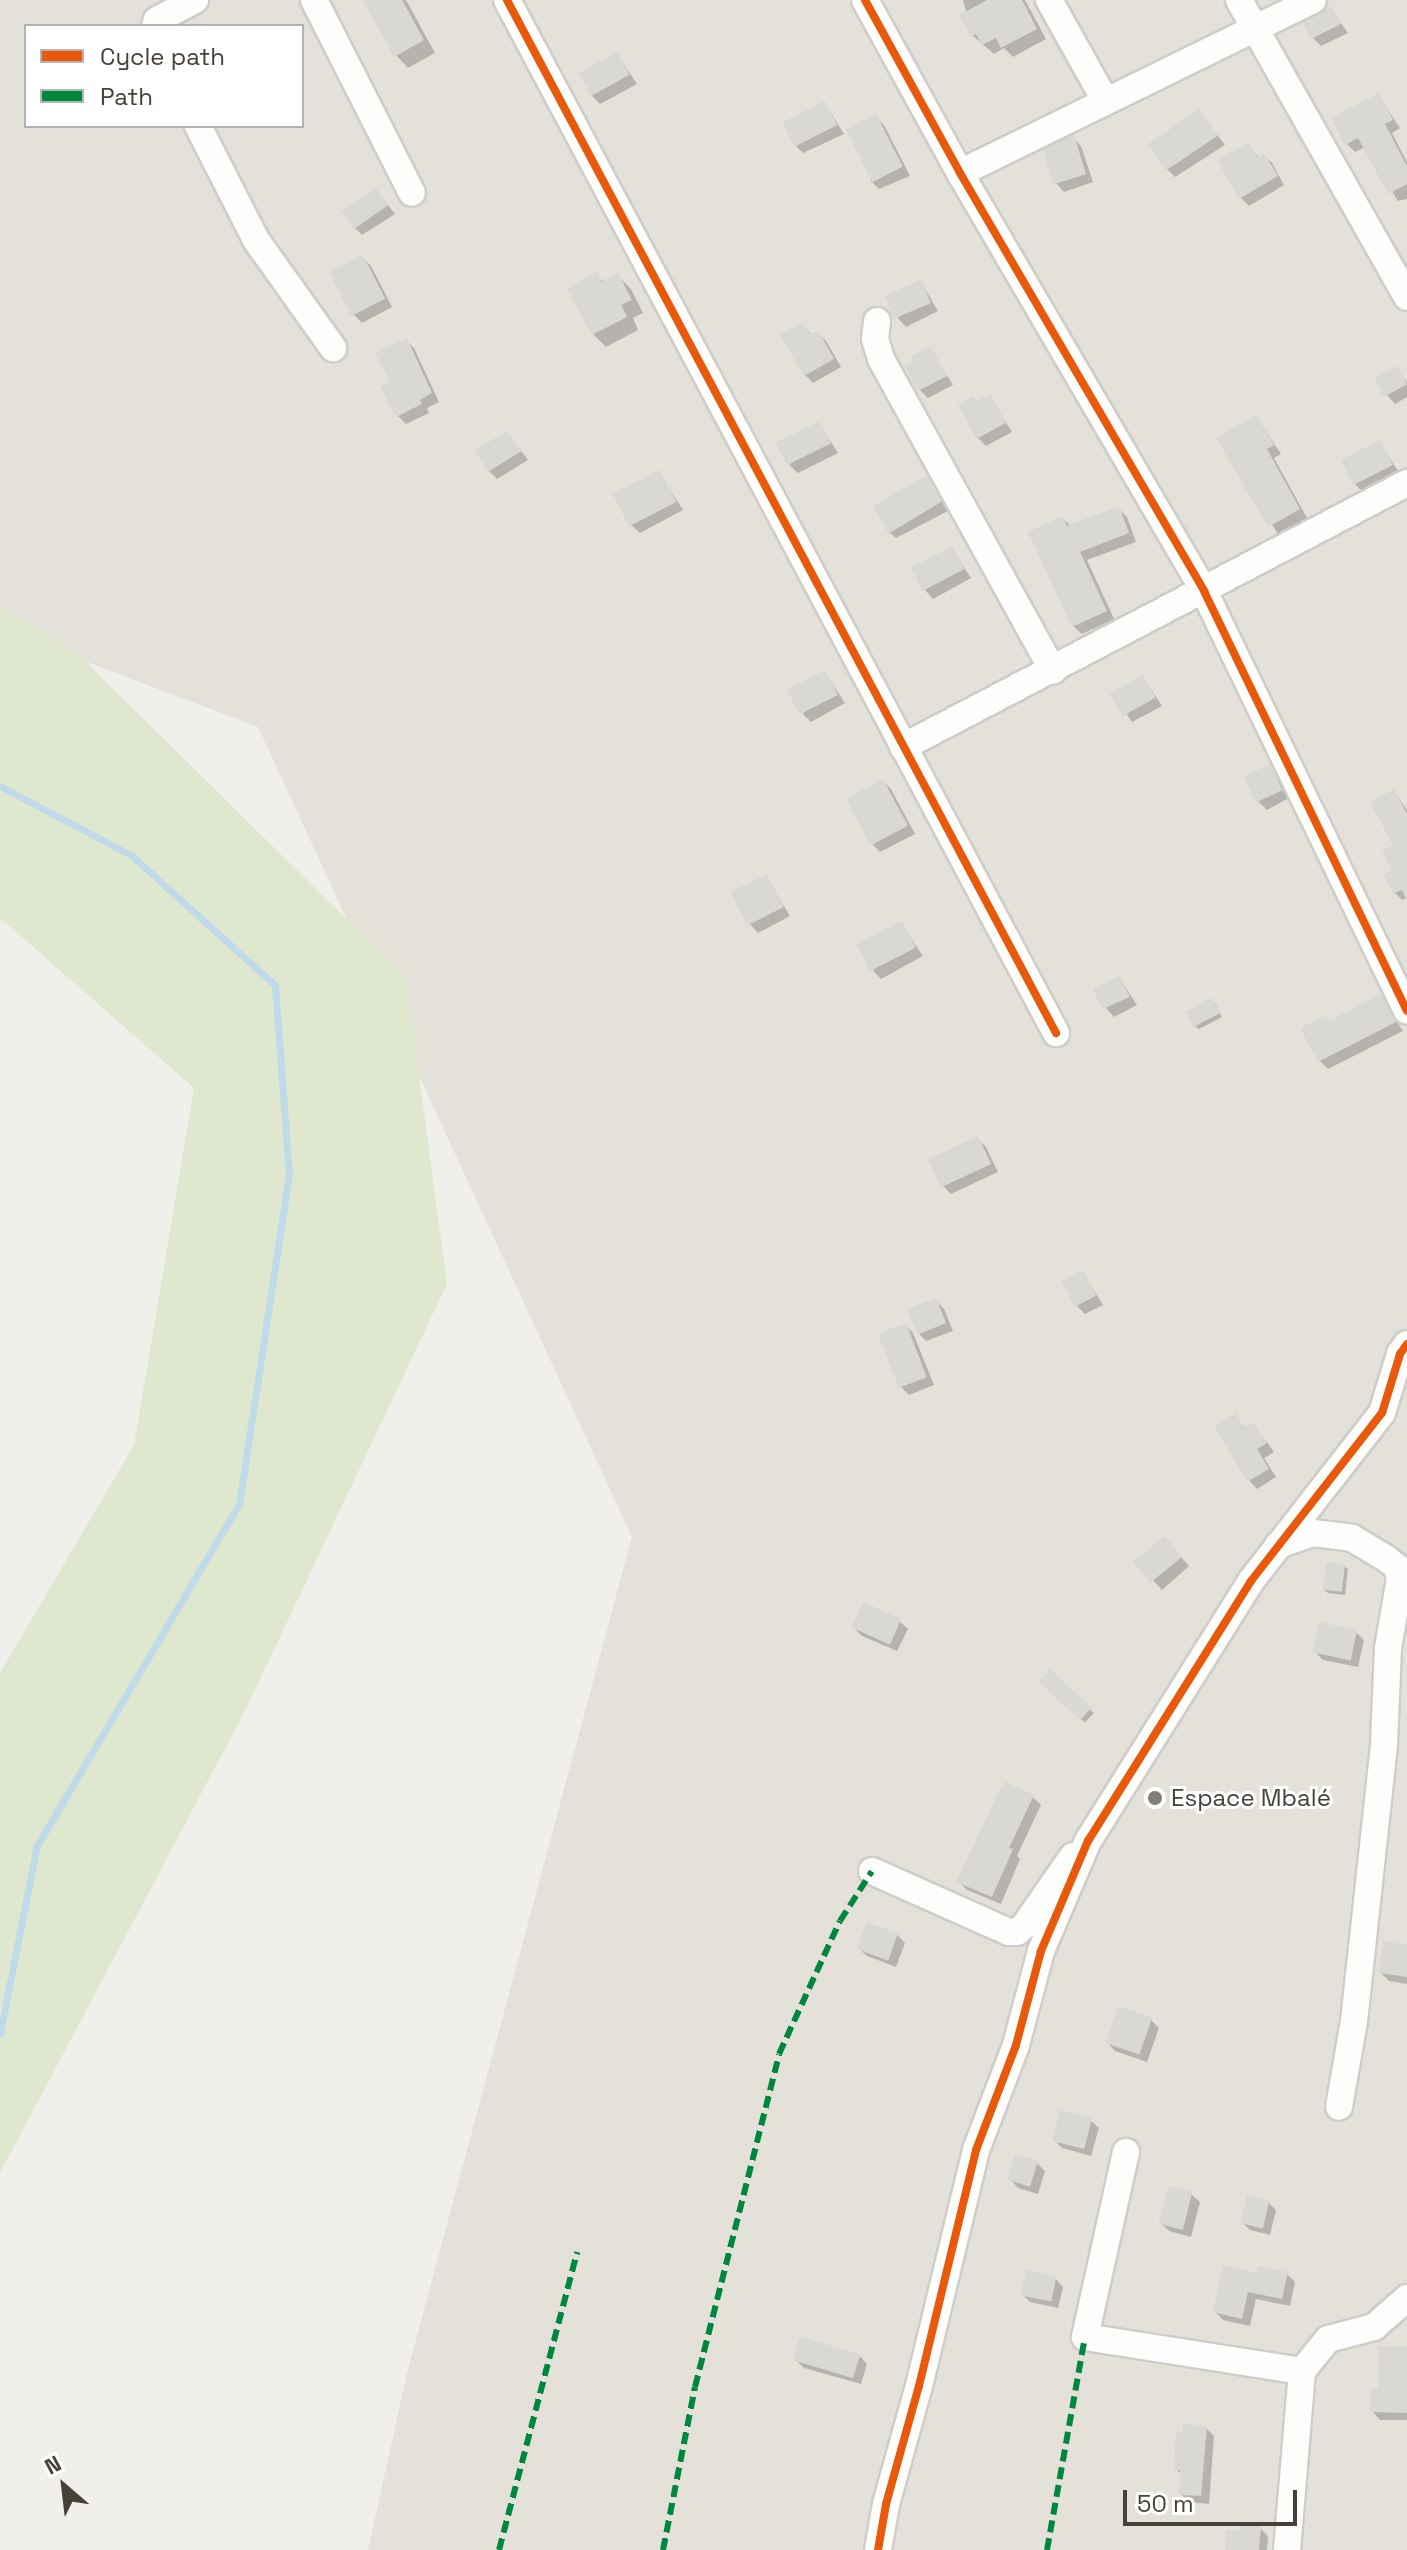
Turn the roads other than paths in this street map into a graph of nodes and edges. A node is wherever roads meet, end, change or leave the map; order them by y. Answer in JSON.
{"nodes":[{"id":1,"x":195,"y":0,"type":"edge"},
{"id":2,"x":314,"y":0,"type":"edge"},
{"id":3,"x":507,"y":0,"type":"edge"},
{"id":4,"x":865,"y":0,"type":"edge"},
{"id":5,"x":1049,"y":0,"type":"edge"},
{"id":6,"x":1239,"y":0,"type":"edge"},
{"id":7,"x":1313,"y":0,"type":"edge"},
{"id":8,"x":156,"y":24,"type":"edge"},
{"id":9,"x":1254,"y":28,"type":"junction"},
{"id":10,"x":1105,"y":100,"type":"junction"},
{"id":11,"x":199,"y":128,"type":"edge"},
{"id":12,"x":960,"y":173,"type":"junction"},
{"id":13,"x":412,"y":193,"type":"dead end"},
{"id":14,"x":1407,"y":297,"type":"edge"},
{"id":15,"x":877,"y":321,"type":"dead end"},
{"id":16,"x":333,"y":348,"type":"dead end"},
{"id":17,"x":1407,"y":483,"type":"edge"},
{"id":18,"x":1204,"y":591,"type":"junction"},
{"id":19,"x":1053,"y":671,"type":"junction"},
{"id":20,"x":903,"y":747,"type":"junction"},
{"id":21,"x":1407,"y":1011,"type":"edge"},
{"id":22,"x":1056,"y":1033,"type":"dead end"},
{"id":23,"x":1407,"y":1344,"type":"edge"},
{"id":24,"x":1278,"y":1545,"type":"junction"},
{"id":25,"x":1088,"y":1841,"type":"junction"},
{"id":26,"x":872,"y":1871,"type":"dead end"},
{"id":27,"x":1339,"y":2107,"type":"dead end"},
{"id":28,"x":1126,"y":2152,"type":"dead end"},
{"id":29,"x":1407,"y":2298,"type":"edge"},
{"id":30,"x":1302,"y":2371,"type":"junction"},
{"id":31,"x":878,"y":2550,"type":"edge"},
{"id":32,"x":1287,"y":2550,"type":"edge"}],
"edges":[{"from":1,"to":8,"type":"street"},
{"from":2,"to":13,"type":"street"},
{"from":3,"to":20,"type":"street"},
{"from":4,"to":12,"type":"street"},
{"from":5,"to":10,"type":"street"},
{"from":6,"to":9,"type":"street"},
{"from":7,"to":9,"type":"street"},
{"from":9,"to":10,"type":"street"},
{"from":9,"to":14,"type":"street"},
{"from":10,"to":12,"type":"street"},
{"from":11,"to":16,"type":"street"},
{"from":12,"to":18,"type":"street"},
{"from":15,"to":19,"type":"street"},
{"from":17,"to":18,"type":"street"},
{"from":18,"to":19,"type":"street"},
{"from":18,"to":21,"type":"street"},
{"from":19,"to":20,"type":"street"},
{"from":20,"to":22,"type":"street"},
{"from":23,"to":24,"type":"street"},
{"from":24,"to":25,"type":"street"},
{"from":24,"to":27,"type":"street"},
{"from":25,"to":26,"type":"street"},
{"from":25,"to":31,"type":"street"},
{"from":28,"to":30,"type":"street"},
{"from":29,"to":30,"type":"street"},
{"from":30,"to":32,"type":"street"}]}
